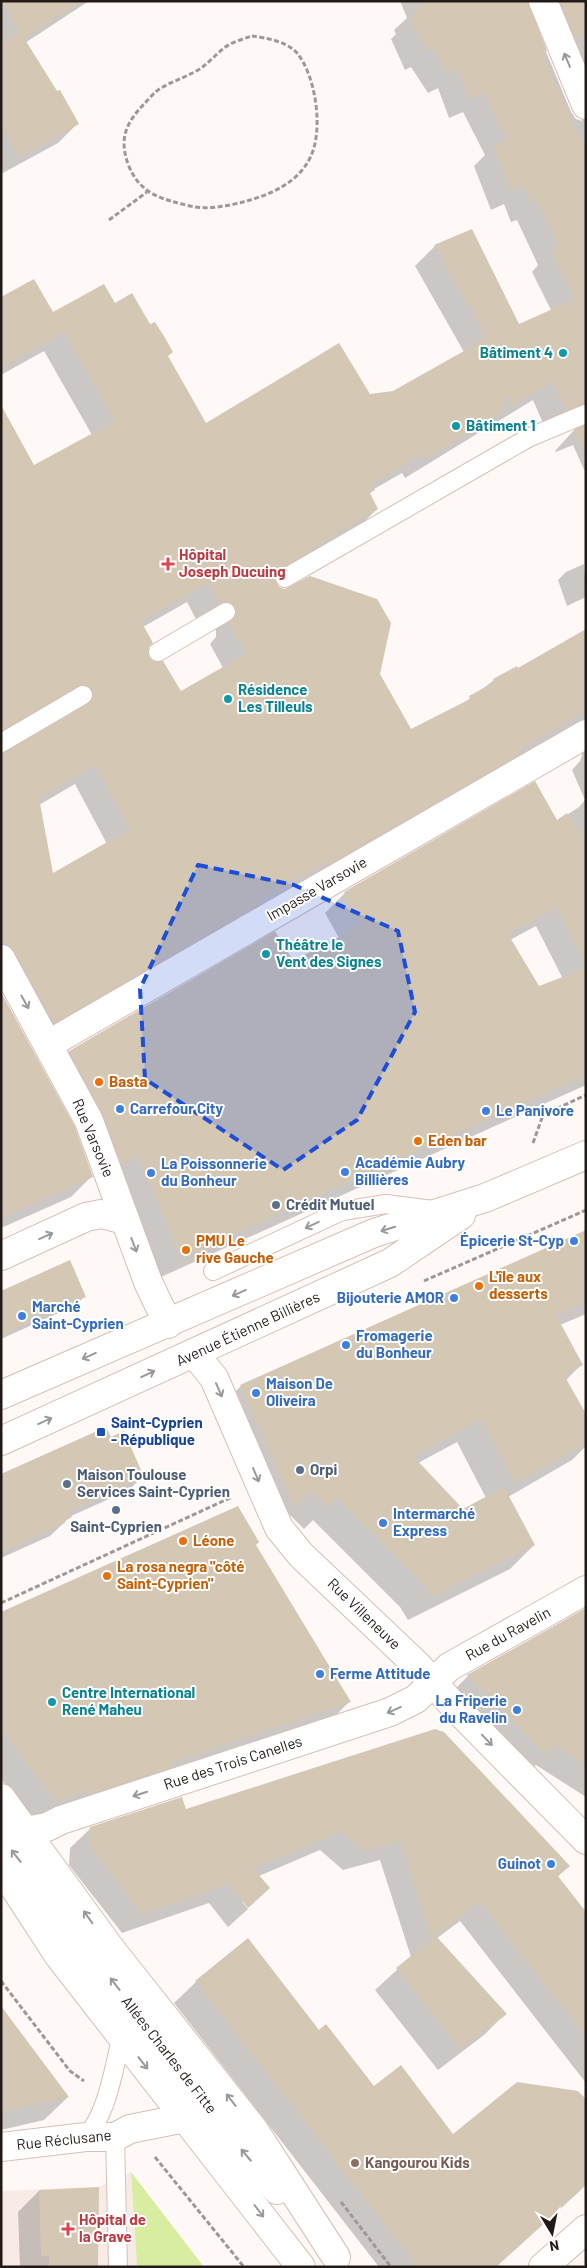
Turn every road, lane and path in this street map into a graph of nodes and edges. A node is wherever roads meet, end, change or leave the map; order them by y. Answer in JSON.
{"nodes":[{"id":1,"x":543,"y":1,"type":"edge"},
{"id":2,"x":586,"y":105,"type":"edge"},
{"id":3,"x":147,"y":192,"type":"junction"},
{"id":4,"x":109,"y":220,"type":"dead end"},
{"id":5,"x":585,"y":414,"type":"edge"},
{"id":6,"x":285,"y":578,"type":"dead end"},
{"id":7,"x":226,"y":612,"type":"dead end"},
{"id":8,"x":158,"y":652,"type":"dead end"},
{"id":9,"x":83,"y":695,"type":"dead end"},
{"id":10,"x":586,"y":734,"type":"edge"},
{"id":11,"x":1,"y":743,"type":"edge"},
{"id":12,"x":1,"y":959,"type":"edge"},
{"id":13,"x":49,"y":1044,"type":"junction"},
{"id":14,"x":586,"y":1095,"type":"edge"},
{"id":15,"x":586,"y":1155,"type":"edge"},
{"id":16,"x":520,"y":1184,"type":"junction"},
{"id":17,"x":485,"y":1198,"type":"junction"},
{"id":18,"x":444,"y":1211,"type":"junction"},
{"id":19,"x":125,"y":1220,"type":"junction"},
{"id":20,"x":1,"y":1256,"type":"edge"},
{"id":21,"x":213,"y":1271,"type":"dead end"},
{"id":22,"x":168,"y":1324,"type":"junction"},
{"id":23,"x":194,"y":1353,"type":"junction"},
{"id":24,"x":1,"y":1395,"type":"edge"},
{"id":25,"x":1,"y":1441,"type":"edge"},
{"id":26,"x":234,"y":1496,"type":"dead end"},
{"id":27,"x":586,"y":1590,"type":"edge"},
{"id":28,"x":1,"y":1603,"type":"edge"},
{"id":29,"x":434,"y":1683,"type":"junction"},
{"id":30,"x":1,"y":1798,"type":"edge"},
{"id":31,"x":14,"y":1834,"type":"edge"},
{"id":32,"x":586,"y":1840,"type":"edge"},
{"id":33,"x":1,"y":1866,"type":"edge"},
{"id":34,"x":1,"y":1900,"type":"edge"},
{"id":35,"x":59,"y":1956,"type":"junction"},
{"id":36,"x":1,"y":1981,"type":"edge"},
{"id":37,"x":122,"y":2036,"type":"junction"},
{"id":38,"x":90,"y":2086,"type":"dead end"},
{"id":39,"x":185,"y":2118,"type":"junction"},
{"id":40,"x":86,"y":2136,"type":"junction"},
{"id":41,"x":115,"y":2136,"type":"junction"},
{"id":42,"x":1,"y":2147,"type":"edge"},
{"id":43,"x":154,"y":2155,"type":"dead end"},
{"id":44,"x":586,"y":2229,"type":"edge"},
{"id":45,"x":340,"y":2262,"type":"edge"},
{"id":46,"x":118,"y":2267,"type":"edge"},
{"id":47,"x":244,"y":2267,"type":"edge"},
{"id":48,"x":301,"y":2267,"type":"edge"},
{"id":49,"x":543,"y":2267,"type":"edge"}],
"edges":[{"from":2,"to":1,"type":"street","one_way":true},
{"from":3,"to":3,"type":"path"},
{"from":3,"to":4,"type":"path"},
{"from":5,"to":6,"type":"lane"},
{"from":7,"to":8,"type":"lane"},
{"from":9,"to":11,"type":"lane"},
{"from":10,"to":13,"type":"street","name":"Impasse Varsovie"},
{"from":12,"to":13,"type":"street","name":"Rue Varsovie","one_way":true},
{"from":13,"to":19,"type":"street","name":"Rue Varsovie"},
{"from":14,"to":16,"type":"path"},
{"from":15,"to":16,"type":"street","name":"Avenue Étienne Billières"},
{"from":16,"to":17,"type":"street","name":"Avenue Étienne Billières"},
{"from":17,"to":18,"type":"street","name":"Avenue Étienne Billières"},
{"from":17,"to":23,"type":"street","name":"Avenue Étienne Billières"},
{"from":18,"to":21,"type":"lane","one_way":true},
{"from":18,"to":22,"type":"street","name":"Avenue Étienne Billières","one_way":true},
{"from":20,"to":19,"type":"street","one_way":true},
{"from":19,"to":22,"type":"street","name":"Rue Varsovie","one_way":true},
{"from":22,"to":24,"type":"street","name":"Avenue Étienne Billières","one_way":true},
{"from":25,"to":23,"type":"street","name":"Avenue Étienne Billières","one_way":true},
{"from":23,"to":29,"type":"street","name":"Rue Villeneuve","one_way":true},
{"from":26,"to":28,"type":"path"},
{"from":27,"to":29,"type":"street","name":"Rue du Ravelin"},
{"from":29,"to":31,"type":"street","name":"Rue des Trois Canelles","one_way":true},
{"from":29,"to":32,"type":"street","name":"Rue Villeneuve","one_way":true},
{"from":30,"to":31,"type":"street"},
{"from":45,"to":31,"type":"street","one_way":true},
{"from":33,"to":35,"type":"street","name":"Allées Charles de Fitte","one_way":true},
{"from":34,"to":35,"type":"street"},
{"from":35,"to":37,"type":"street","name":"Allées Charles de Fitte"},
{"from":36,"to":38,"type":"path"},
{"from":37,"to":39,"type":"street","name":"Allées Charles de Fitte","one_way":true},
{"from":37,"to":40,"type":"lane"},
{"from":39,"to":41,"type":"street","name":"Rue Réclusane"},
{"from":39,"to":48,"type":"street","name":"Allées Charles de Fitte","one_way":true},
{"from":40,"to":41,"type":"street","name":"Rue Réclusane"},
{"from":40,"to":42,"type":"street","name":"Rue Réclusane"},
{"from":41,"to":46,"type":"lane"},
{"from":43,"to":47,"type":"path"},
{"from":44,"to":49,"type":"street"}]}
